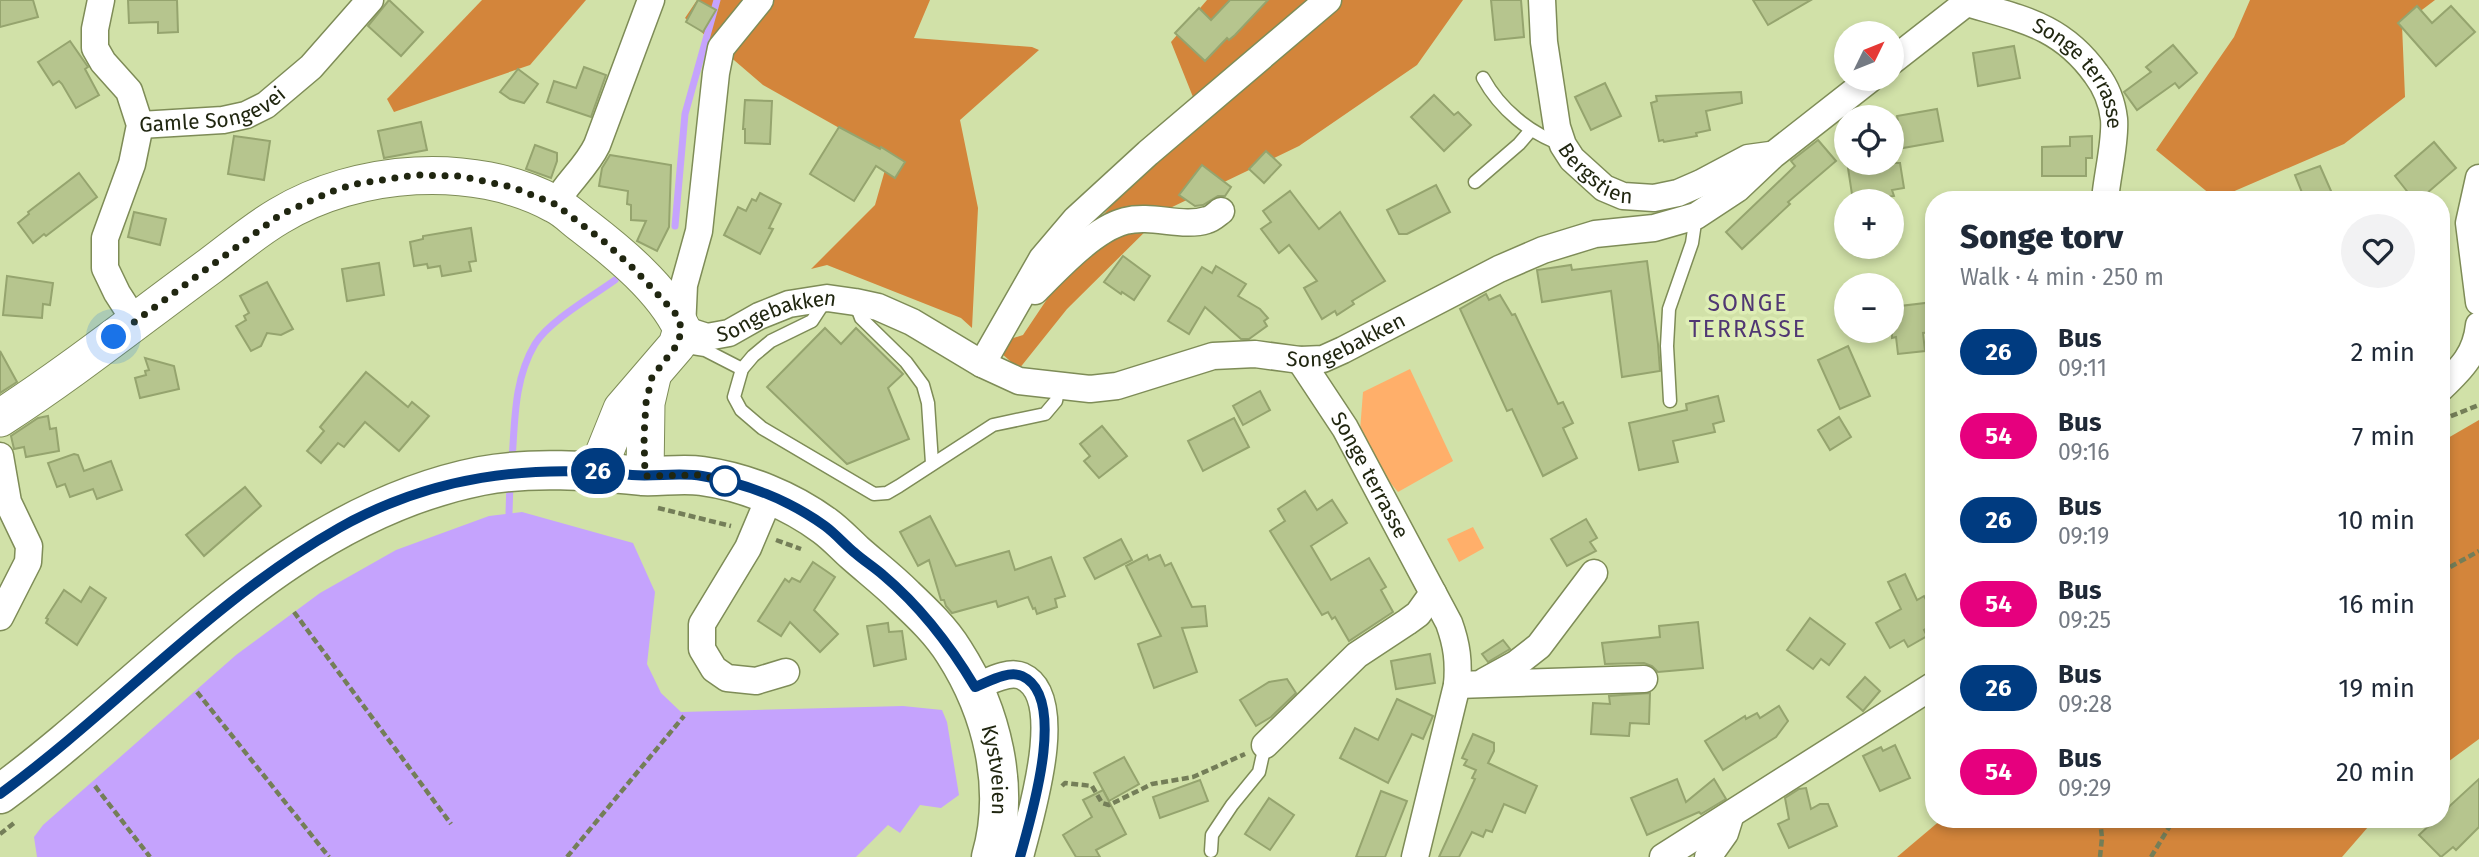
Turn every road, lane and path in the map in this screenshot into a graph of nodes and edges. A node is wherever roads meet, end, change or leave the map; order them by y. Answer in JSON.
{"nodes":[{"id":1,"x":101,"y":0,"type":"edge"},
{"id":2,"x":370,"y":0,"type":"edge"},
{"id":3,"x":651,"y":0,"type":"edge"},
{"id":4,"x":760,"y":0,"type":"edge"},
{"id":5,"x":1328,"y":0,"type":"edge"},
{"id":6,"x":1542,"y":0,"type":"edge"},
{"id":7,"x":1968,"y":1,"type":"edge"},
{"id":8,"x":1904,"y":52,"type":"edge"},
{"id":9,"x":1483,"y":78,"type":"dead end"},
{"id":10,"x":1855,"y":91,"type":"edge"},
{"id":11,"x":140,"y":125,"type":"junction"},
{"id":12,"x":1531,"y":130,"type":"junction"},
{"id":13,"x":1563,"y":145,"type":"junction"},
{"id":14,"x":1773,"y":155,"type":"junction"},
{"id":15,"x":2479,"y":178,"type":"edge"},
{"id":16,"x":1475,"y":182,"type":"dead end"},
{"id":17,"x":2106,"y":191,"type":"edge"},
{"id":18,"x":555,"y":204,"type":"junction"},
{"id":19,"x":1221,"y":211,"type":"dead end"},
{"id":20,"x":1696,"y":216,"type":"junction"},
{"id":21,"x":827,"y":298,"type":"junction"},
{"id":22,"x":855,"y":302,"type":"junction"},
{"id":23,"x":2479,"y":302,"type":"edge"},
{"id":24,"x":1014,"y":306,"type":"junction"},
{"id":25,"x":135,"y":321,"type":"junction"},
{"id":26,"x":2479,"y":325,"type":"edge"},
{"id":27,"x":679,"y":337,"type":"junction"},
{"id":28,"x":1300,"y":360,"type":"junction"},
{"id":29,"x":982,"y":364,"type":"junction"},
{"id":30,"x":742,"y":369,"type":"junction"},
{"id":31,"x":652,"y":377,"type":"junction"},
{"id":32,"x":2450,"y":380,"type":"edge"},
{"id":33,"x":1059,"y":387,"type":"junction"},
{"id":34,"x":1670,"y":401,"type":"dead end"},
{"id":35,"x":2479,"y":405,"type":"edge"},
{"id":36,"x":2450,"y":416,"type":"edge"},
{"id":37,"x":0,"y":418,"type":"edge"},
{"id":38,"x":0,"y":456,"type":"edge"},
{"id":39,"x":932,"y":463,"type":"junction"},
{"id":40,"x":597,"y":471,"type":"junction"},
{"id":41,"x":650,"y":492,"type":"junction"},
{"id":42,"x":763,"y":514,"type":"junction"},
{"id":43,"x":805,"y":551,"type":"dead end"},
{"id":44,"x":2479,"y":551,"type":"edge"},
{"id":45,"x":2450,"y":567,"type":"edge"},
{"id":46,"x":1594,"y":573,"type":"dead end"},
{"id":47,"x":1433,"y":593,"type":"junction"},
{"id":48,"x":294,"y":612,"type":"dead end"},
{"id":49,"x":0,"y":617,"type":"edge"},
{"id":50,"x":786,"y":672,"type":"dead end"},
{"id":51,"x":1644,"y":679,"type":"dead end"},
{"id":52,"x":1469,"y":684,"type":"junction"},
{"id":53,"x":975,"y":687,"type":"junction"},
{"id":54,"x":1925,"y":691,"type":"edge"},
{"id":55,"x":197,"y":692,"type":"dead end"},
{"id":56,"x":684,"y":716,"type":"dead end"},
{"id":57,"x":1265,"y":745,"type":"junction"},
{"id":58,"x":95,"y":786,"type":"dead end"},
{"id":59,"x":1056,"y":791,"type":"dead end"},
{"id":60,"x":10,"y":806,"type":"edge"},
{"id":61,"x":1731,"y":816,"type":"junction"},
{"id":62,"x":451,"y":824,"type":"dead end"},
{"id":63,"x":2101,"y":828,"type":"edge"},
{"id":64,"x":2169,"y":828,"type":"edge"},
{"id":65,"x":0,"y":834,"type":"edge"},
{"id":66,"x":1211,"y":851,"type":"dead end"},
{"id":67,"x":150,"y":857,"type":"edge"},
{"id":68,"x":329,"y":857,"type":"edge"},
{"id":69,"x":567,"y":857,"type":"edge"},
{"id":70,"x":992,"y":857,"type":"edge"},
{"id":71,"x":1020,"y":857,"type":"edge"},
{"id":72,"x":1415,"y":857,"type":"edge"},
{"id":73,"x":1663,"y":857,"type":"edge"},
{"id":74,"x":1708,"y":857,"type":"edge"},
{"id":75,"x":2099,"y":857,"type":"edge"},
{"id":76,"x":2151,"y":857,"type":"edge"}],
"edges":[{"from":1,"to":11,"type":"street"},
{"from":2,"to":11,"type":"street","name":"Gamle Songevei"},
{"from":3,"to":18,"type":"street"},
{"from":4,"to":27,"type":"street"},
{"from":5,"to":24,"type":"street"},
{"from":6,"to":13,"type":"street","name":"Bergstien"},
{"from":7,"to":8,"type":"street"},
{"from":7,"to":17,"type":"street","name":"Songe terrasse"},
{"from":9,"to":12,"type":"lane"},
{"from":10,"to":14,"type":"street","name":"Songebakken"},
{"from":11,"to":25,"type":"street","name":"Gamle Songevei"},
{"from":12,"to":13,"type":"lane"},
{"from":12,"to":16,"type":"lane"},
{"from":13,"to":14,"type":"street","name":"Bergstien"},
{"from":14,"to":20,"type":"street","name":"Songebakken"},
{"from":15,"to":23,"type":"street"},
{"from":18,"to":25,"type":"main road"},
{"from":18,"to":27,"type":"main road"},
{"from":19,"to":24,"type":"street"},
{"from":20,"to":28,"type":"street","name":"Songebakken"},
{"from":20,"to":34,"type":"lane"},
{"from":21,"to":22,"type":"street","name":"Songebakken"},
{"from":21,"to":27,"type":"street","name":"Songebakken"},
{"from":21,"to":30,"type":"lane"},
{"from":22,"to":29,"type":"street","name":"Songebakken"},
{"from":22,"to":39,"type":"lane"},
{"from":24,"to":29,"type":"street"},
{"from":25,"to":37,"type":"main road"},
{"from":26,"to":32,"type":"street"},
{"from":27,"to":30,"type":"lane"},
{"from":27,"to":31,"type":"main road"},
{"from":28,"to":33,"type":"street","name":"Songebakken"},
{"from":28,"to":47,"type":"street","name":"Songe terrasse"},
{"from":29,"to":33,"type":"street","name":"Songebakken"},
{"from":30,"to":39,"type":"lane"},
{"from":31,"to":40,"type":"main road"},
{"from":31,"to":41,"type":"main road"},
{"from":33,"to":39,"type":"lane"},
{"from":35,"to":36,"type":"path"},
{"from":38,"to":49,"type":"street"},
{"from":40,"to":41,"type":"main road","name":"Kystveien"},
{"from":40,"to":60,"type":"main road","name":"Kystveien"},
{"from":41,"to":42,"type":"main road","name":"Kystveien"},
{"from":41,"to":42,"type":"path"},
{"from":42,"to":43,"type":"path"},
{"from":42,"to":50,"type":"street"},
{"from":42,"to":53,"type":"main road","name":"Kystveien"},
{"from":44,"to":45,"type":"path"},
{"from":46,"to":52,"type":"street"},
{"from":47,"to":52,"type":"street","name":"Songe terrasse"},
{"from":47,"to":57,"type":"street"},
{"from":48,"to":62,"type":"path"},
{"from":51,"to":52,"type":"street"},
{"from":52,"to":72,"type":"street","name":"Songe terrasse"},
{"from":53,"to":70,"type":"main road","name":"Kystveien"},
{"from":53,"to":71,"type":"street","name":"Kystveien"},
{"from":54,"to":61,"type":"street"},
{"from":55,"to":68,"type":"path"},
{"from":56,"to":69,"type":"path"},
{"from":57,"to":59,"type":"path"},
{"from":57,"to":66,"type":"lane"},
{"from":58,"to":67,"type":"path"},
{"from":60,"to":65,"type":"path"},
{"from":61,"to":73,"type":"street"},
{"from":61,"to":74,"type":"street"},
{"from":63,"to":75,"type":"path"},
{"from":64,"to":76,"type":"path"}]}
